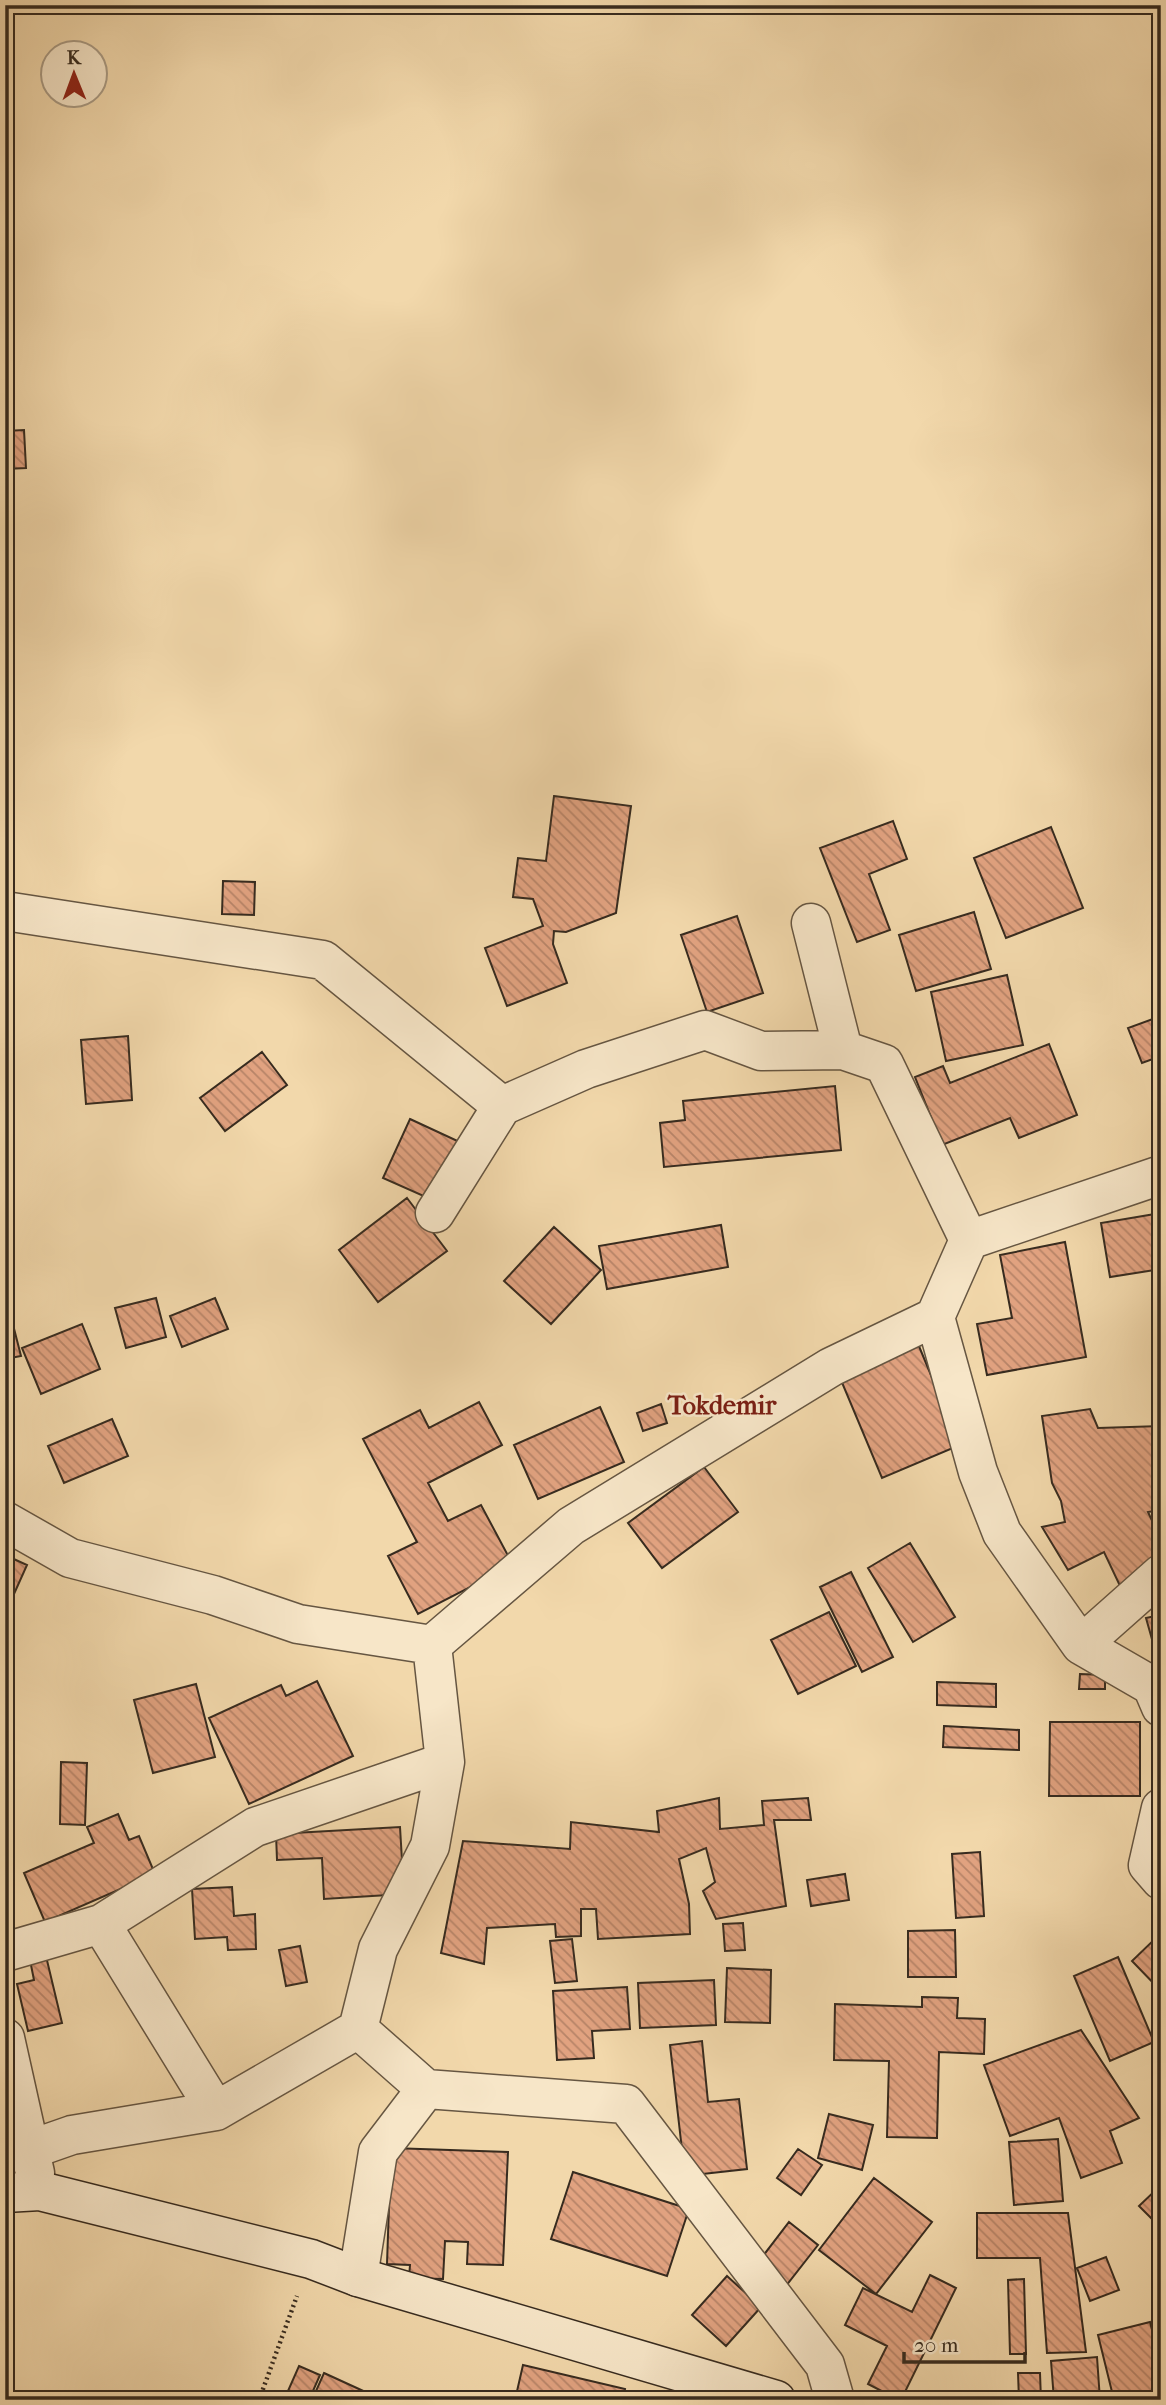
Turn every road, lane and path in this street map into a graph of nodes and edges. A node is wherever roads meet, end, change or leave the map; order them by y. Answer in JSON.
{"nodes":[{"id":1,"x":5,"y":911,"type":"edge"},
{"id":2,"x":811,"y":923,"type":"dead end"},
{"id":3,"x":842,"y":1050,"type":"junction"},
{"id":4,"x":502,"y":1106,"type":"junction"},
{"id":5,"x":1161,"y":1175,"type":"edge"},
{"id":6,"x":435,"y":1213,"type":"dead end"},
{"id":7,"x":969,"y":1240,"type":"junction"},
{"id":8,"x":935,"y":1317,"type":"junction"},
{"id":9,"x":5,"y":1521,"type":"edge"},
{"id":10,"x":1161,"y":1574,"type":"edge"},
{"id":11,"x":432,"y":1645,"type":"junction"},
{"id":12,"x":1081,"y":1645,"type":"junction"},
{"id":13,"x":1161,"y":1707,"type":"edge"},
{"id":14,"x":445,"y":1762,"type":"junction"},
{"id":15,"x":1161,"y":1808,"type":"edge"},
{"id":16,"x":1161,"y":1880,"type":"edge"},
{"id":17,"x":100,"y":1924,"type":"junction"},
{"id":18,"x":5,"y":1952,"type":"edge"},
{"id":19,"x":358,"y":2029,"type":"junction"},
{"id":20,"x":5,"y":2038,"type":"edge"},
{"id":21,"x":426,"y":2089,"type":"junction"},
{"id":22,"x":216,"y":2111,"type":"junction"},
{"id":23,"x":29,"y":2150,"type":"junction"},
{"id":24,"x":22,"y":2192,"type":"edge"},
{"id":25,"x":311,"y":2259,"type":"junction"},
{"id":26,"x":358,"y":2277,"type":"junction"},
{"id":27,"x":259,"y":2400,"type":"edge"},
{"id":28,"x":776,"y":2400,"type":"edge"},
{"id":29,"x":835,"y":2400,"type":"edge"}],
"edges":[{"from":1,"to":4,"type":"street"},
{"from":2,"to":3,"type":"street"},
{"from":3,"to":4,"type":"street"},
{"from":3,"to":7,"type":"street"},
{"from":4,"to":6,"type":"street"},
{"from":5,"to":7,"type":"street"},
{"from":7,"to":8,"type":"street"},
{"from":8,"to":11,"type":"street"},
{"from":8,"to":12,"type":"street"},
{"from":9,"to":11,"type":"street"},
{"from":10,"to":12,"type":"street"},
{"from":11,"to":14,"type":"street"},
{"from":12,"to":13,"type":"street"},
{"from":14,"to":17,"type":"street"},
{"from":14,"to":19,"type":"street"},
{"from":15,"to":16,"type":"street"},
{"from":17,"to":18,"type":"street"},
{"from":17,"to":22,"type":"street"},
{"from":19,"to":21,"type":"street"},
{"from":19,"to":22,"type":"street"},
{"from":20,"to":23,"type":"street"},
{"from":21,"to":26,"type":"street"},
{"from":21,"to":29,"type":"street"},
{"from":22,"to":23,"type":"street"},
{"from":23,"to":24,"type":"street"},
{"from":24,"to":25,"type":"street"},
{"from":25,"to":26,"type":"street"},
{"from":25,"to":27,"type":"path"},
{"from":26,"to":28,"type":"street"}]}
